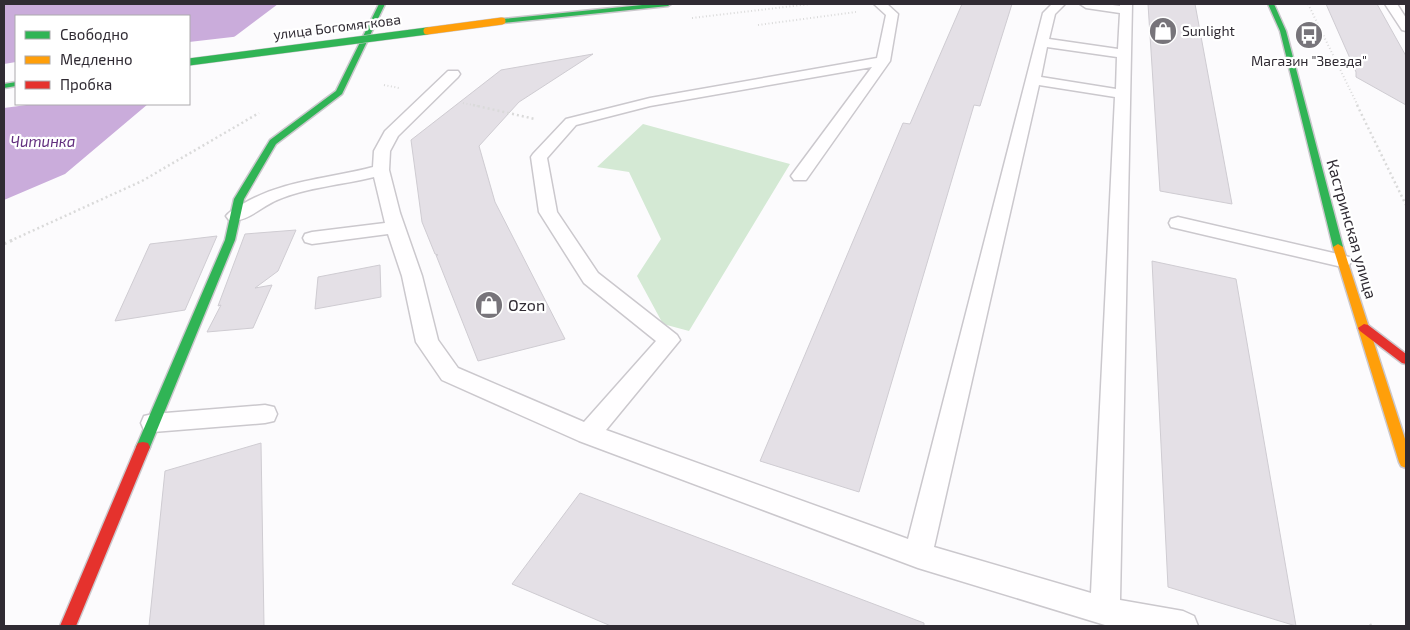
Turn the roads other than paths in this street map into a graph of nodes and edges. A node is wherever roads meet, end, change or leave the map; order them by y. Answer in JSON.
{"nodes":[{"id":1,"x":382,"y":4,"type":"edge"},
{"id":2,"x":668,"y":4,"type":"edge"},
{"id":3,"x":1059,"y":4,"type":"edge"},
{"id":4,"x":1086,"y":4,"type":"edge"},
{"id":5,"x":1271,"y":4,"type":"edge"},
{"id":6,"x":1391,"y":4,"type":"edge"},
{"id":7,"x":882,"y":6,"type":"edge"},
{"id":8,"x":1126,"y":7,"type":"edge"},
{"id":9,"x":1406,"y":25,"type":"edge"},
{"id":10,"x":1042,"y":42,"type":"junction"},
{"id":11,"x":1124,"y":54,"type":"junction"},
{"id":12,"x":883,"y":61,"type":"junction"},
{"id":13,"x":190,"y":62,"type":"edge"},
{"id":14,"x":453,"y":74,"type":"dead end"},
{"id":15,"x":1033,"y":80,"type":"junction"},
{"id":16,"x":1123,"y":94,"type":"junction"},
{"id":17,"x":381,"y":170,"type":"junction"},
{"id":18,"x":800,"y":176,"type":"dead end"},
{"id":19,"x":235,"y":216,"type":"junction"},
{"id":20,"x":1178,"y":223,"type":"dead end"},
{"id":21,"x":396,"y":227,"type":"junction"},
{"id":22,"x":312,"y":238,"type":"dead end"},
{"id":23,"x":1342,"y":261,"type":"junction"},
{"id":24,"x":1364,"y":328,"type":"junction"},
{"id":25,"x":1406,"y":360,"type":"edge"},
{"id":26,"x":265,"y":414,"type":"dead end"},
{"id":27,"x":153,"y":423,"type":"junction"},
{"id":28,"x":588,"y":434,"type":"junction"},
{"id":29,"x":1406,"y":462,"type":"edge"},
{"id":30,"x":918,"y":555,"type":"junction"},
{"id":31,"x":1105,"y":611,"type":"junction"},
{"id":32,"x":68,"y":626,"type":"edge"},
{"id":33,"x":1183,"y":626,"type":"edge"}],
"edges":[{"from":1,"to":19,"type":"main road"},
{"from":2,"to":13,"type":"main road","name":"улица Богомягкова","bridge":true},
{"from":3,"to":10,"type":"lane"},
{"from":4,"to":8,"type":"lane"},
{"from":5,"to":23,"type":"main road","name":"Кастринская улица"},
{"from":6,"to":9,"type":"lane"},
{"from":7,"to":12,"type":"lane"},
{"from":8,"to":11,"type":"lane"},
{"from":10,"to":11,"type":"lane"},
{"from":10,"to":15,"type":"lane"},
{"from":11,"to":16,"type":"lane"},
{"from":12,"to":18,"type":"lane"},
{"from":12,"to":28,"type":"lane"},
{"from":14,"to":17,"type":"lane"},
{"from":15,"to":16,"type":"lane"},
{"from":15,"to":30,"type":"lane"},
{"from":16,"to":31,"type":"lane"},
{"from":17,"to":19,"type":"lane"},
{"from":17,"to":21,"type":"lane"},
{"from":19,"to":27,"type":"main road"},
{"from":20,"to":23,"type":"lane"},
{"from":21,"to":22,"type":"lane"},
{"from":21,"to":28,"type":"lane"},
{"from":23,"to":24,"type":"main road","name":"Кастринская улица"},
{"from":24,"to":25,"type":"main road"},
{"from":24,"to":29,"type":"main road","name":"Кастринская улица"},
{"from":26,"to":27,"type":"lane"},
{"from":27,"to":32,"type":"main road"},
{"from":28,"to":30,"type":"lane"},
{"from":30,"to":31,"type":"lane"},
{"from":31,"to":33,"type":"lane"}]}
